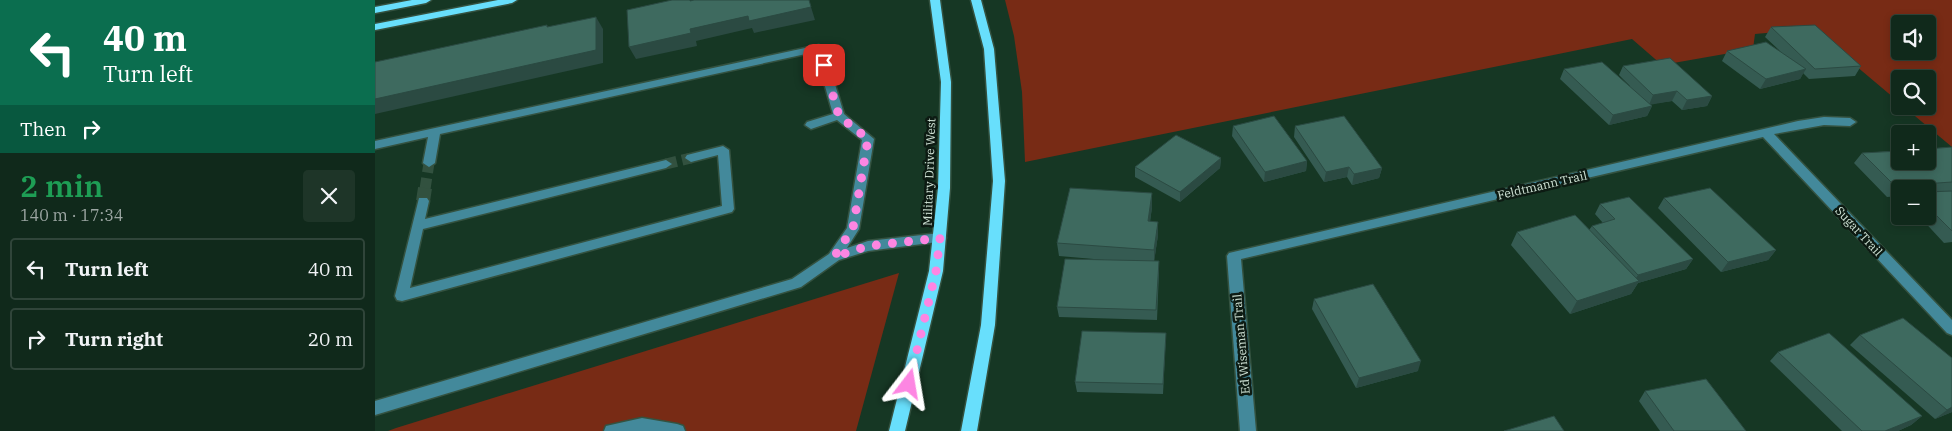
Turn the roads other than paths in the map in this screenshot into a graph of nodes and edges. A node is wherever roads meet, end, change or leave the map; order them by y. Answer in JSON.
{"nodes":[{"id":1,"x":426,"y":0,"type":"edge"},
{"id":2,"x":512,"y":0,"type":"edge"},
{"id":3,"x":935,"y":0,"type":"edge"},
{"id":4,"x":976,"y":0,"type":"edge"},
{"id":5,"x":375,"y":10,"type":"edge"},
{"id":6,"x":375,"y":27,"type":"edge"},
{"id":7,"x":839,"y":116,"type":"junction"},
{"id":8,"x":1850,"y":122,"type":"dead end"},
{"id":9,"x":811,"y":125,"type":"dead end"},
{"id":10,"x":435,"y":132,"type":"junction"},
{"id":11,"x":1766,"y":133,"type":"junction"},
{"id":12,"x":375,"y":145,"type":"edge"},
{"id":13,"x":691,"y":158,"type":"tunnel mouth"},
{"id":14,"x":429,"y":163,"type":"tunnel mouth"},
{"id":15,"x":666,"y":164,"type":"tunnel mouth"},
{"id":16,"x":423,"y":201,"type":"tunnel mouth"},
{"id":17,"x":417,"y":226,"type":"junction"},
{"id":18,"x":940,"y":238,"type":"junction"},
{"id":19,"x":1234,"y":256,"type":"joint"},
{"id":20,"x":834,"y":257,"type":"junction"},
{"id":21,"x":1952,"y":329,"type":"edge"},
{"id":22,"x":375,"y":408,"type":"edge"},
{"id":23,"x":612,"y":431,"type":"edge"},
{"id":24,"x":677,"y":431,"type":"edge"},
{"id":25,"x":897,"y":431,"type":"edge"},
{"id":26,"x":969,"y":431,"type":"edge"},
{"id":27,"x":1248,"y":431,"type":"edge"}],
"edges":[{"from":1,"to":5,"type":"main road"},
{"from":2,"to":6,"type":"main road"},
{"from":3,"to":18,"type":"main road","name":"Military Drive West"},
{"from":4,"to":26,"type":"main road"},
{"from":7,"to":9,"type":"street"},
{"from":7,"to":10,"type":"street"},
{"from":7,"to":20,"type":"street"},
{"from":8,"to":11,"type":"street","name":"Feldtmann Trail"},
{"from":10,"to":12,"type":"street"},
{"from":10,"to":14,"type":"street"},
{"from":11,"to":19,"type":"street","name":"Feldtmann Trail"},
{"from":11,"to":21,"type":"street","name":"Sugar Trail"},
{"from":13,"to":17,"type":"street"},
{"from":15,"to":17,"type":"street"},
{"from":16,"to":17,"type":"street"},
{"from":18,"to":20,"type":"street"},
{"from":18,"to":25,"type":"main road","name":"Military Drive West"},
{"from":19,"to":27,"type":"street","name":"Ed Wiseman Trail"},
{"from":20,"to":22,"type":"street"},
{"from":23,"to":24,"type":"street"}]}
